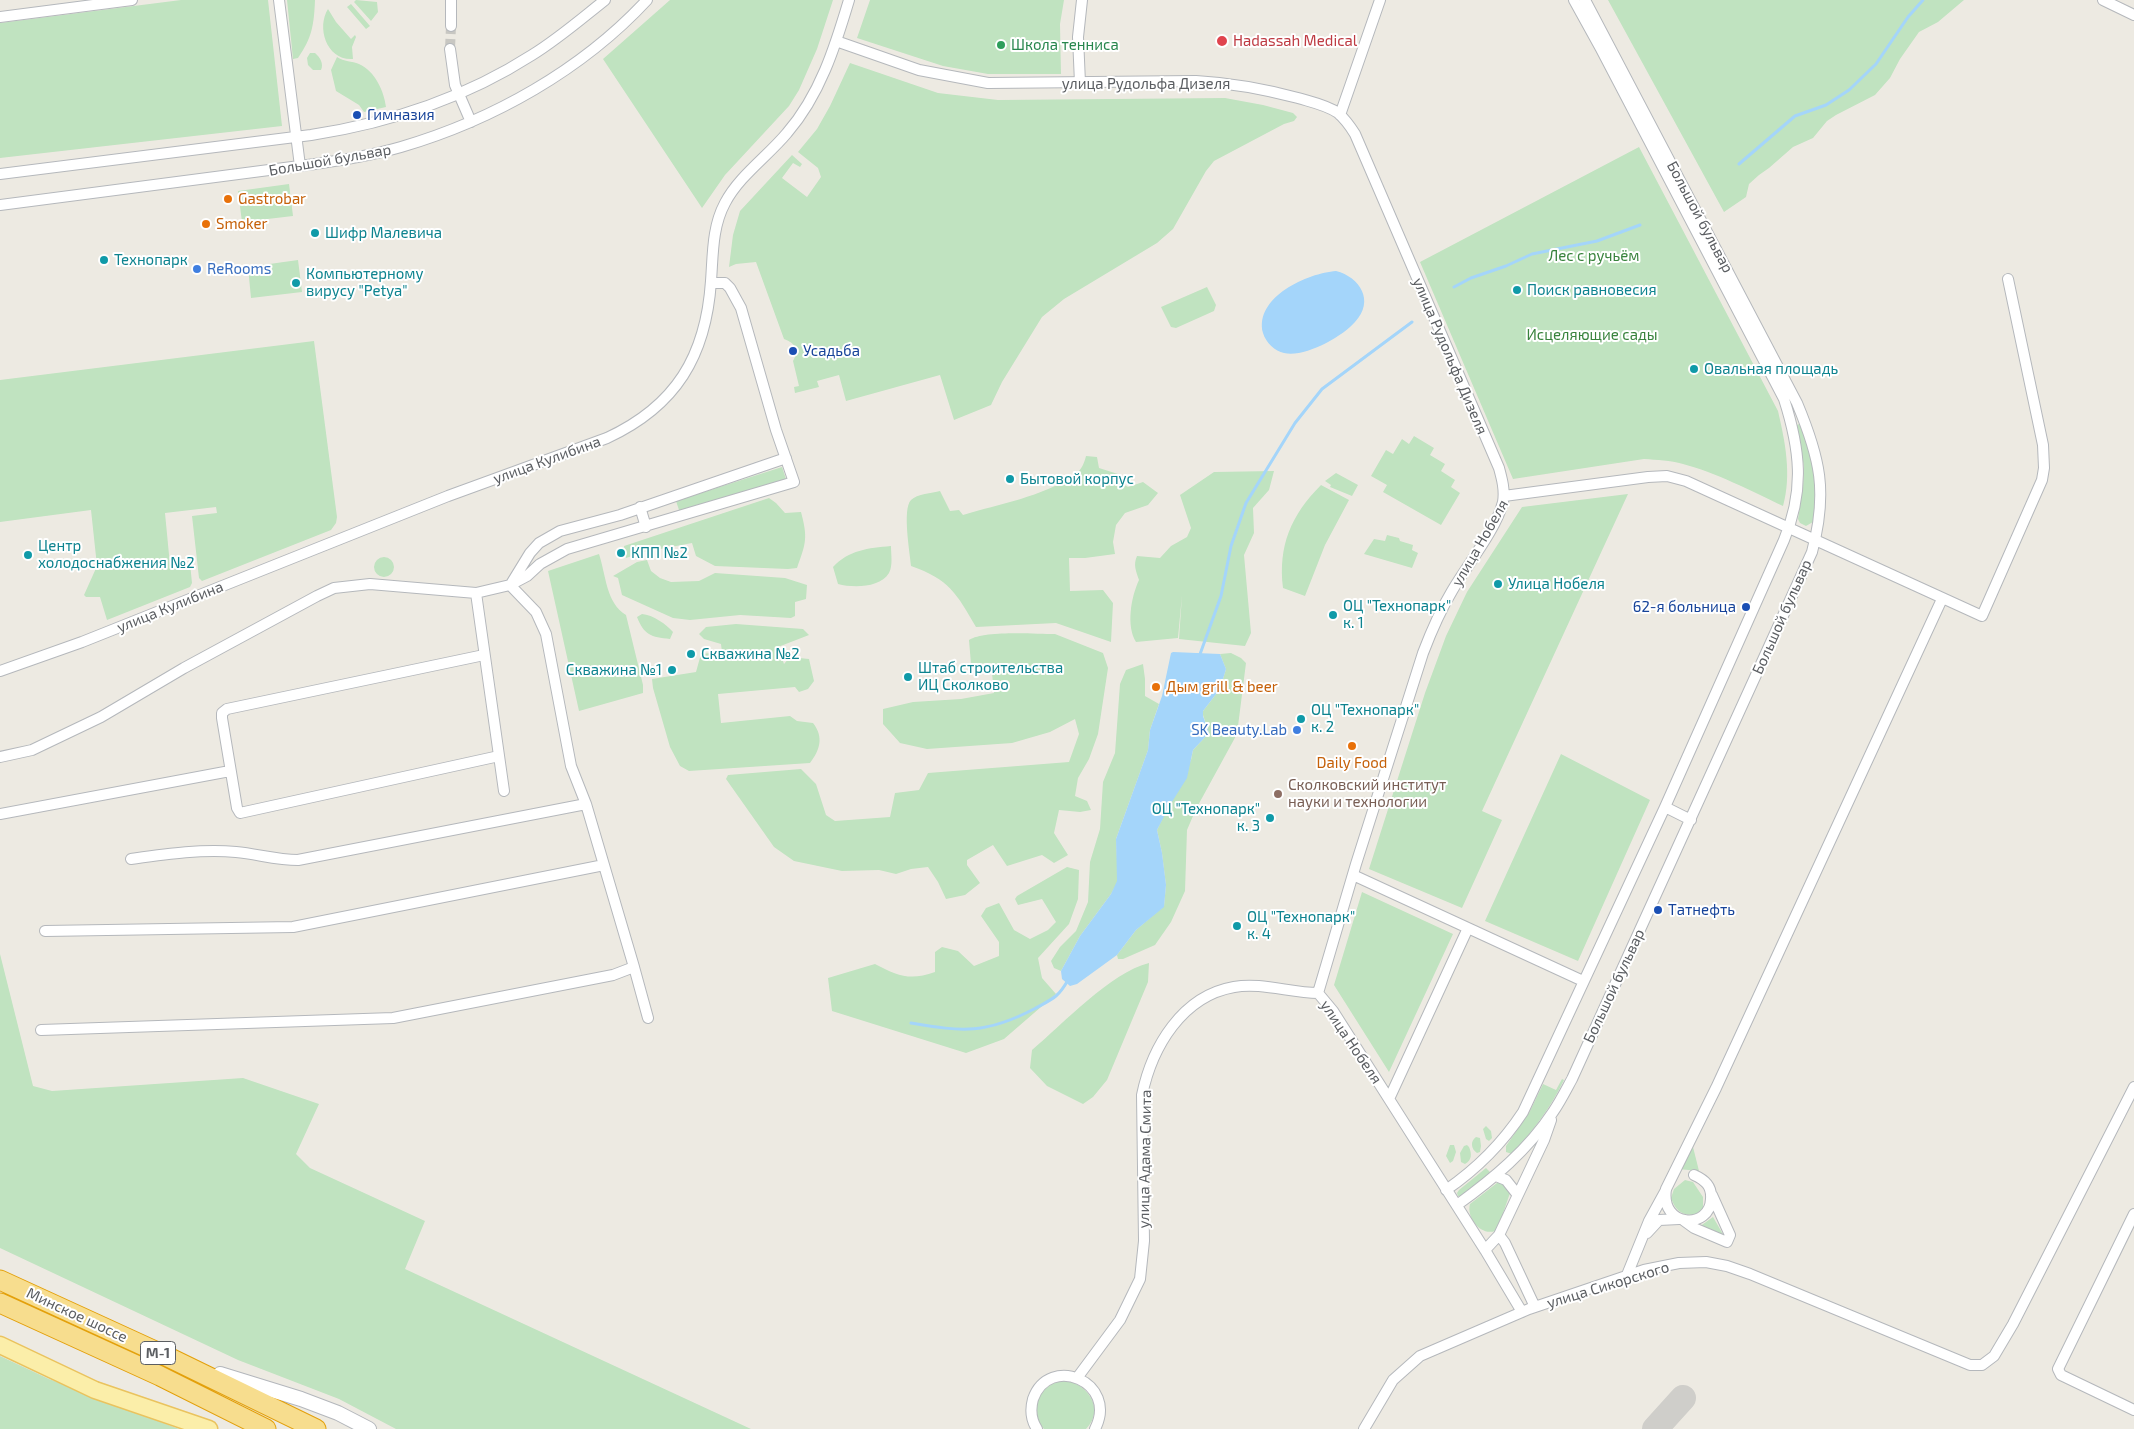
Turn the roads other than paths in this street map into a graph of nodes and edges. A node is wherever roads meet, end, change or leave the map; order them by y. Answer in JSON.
{"nodes":[{"id":1,"x":132,"y":0,"type":"edge"},
{"id":2,"x":279,"y":0,"type":"edge"},
{"id":3,"x":451,"y":0,"type":"edge"},
{"id":4,"x":605,"y":0,"type":"edge"},
{"id":5,"x":647,"y":0,"type":"edge"},
{"id":6,"x":849,"y":0,"type":"edge"},
{"id":7,"x":1082,"y":0,"type":"edge"},
{"id":8,"x":1380,"y":0,"type":"edge"},
{"id":9,"x":1574,"y":0,"type":"edge"},
{"id":10,"x":1586,"y":0,"type":"edge"},
{"id":11,"x":2103,"y":0,"type":"edge"},
{"id":12,"x":2134,"y":15,"type":"edge"},
{"id":13,"x":0,"y":16,"type":"edge"},
{"id":14,"x":451,"y":26,"type":"tunnel mouth"},
{"id":15,"x":836,"y":40,"type":"junction"},
{"id":16,"x":450,"y":48,"type":"tunnel mouth"},
{"id":17,"x":1080,"y":83,"type":"junction"},
{"id":18,"x":458,"y":94,"type":"junction"},
{"id":19,"x":1340,"y":115,"type":"junction"},
{"id":20,"x":471,"y":122,"type":"junction"},
{"id":21,"x":297,"y":137,"type":"junction"},
{"id":22,"x":300,"y":166,"type":"junction"},
{"id":23,"x":0,"y":174,"type":"edge"},
{"id":24,"x":0,"y":204,"type":"edge"},
{"id":25,"x":2008,"y":279,"type":"dead end"},
{"id":26,"x":711,"y":283,"type":"junction"},
{"id":27,"x":786,"y":458,"type":"junction"},
{"id":28,"x":1504,"y":496,"type":"junction"},
{"id":29,"x":640,"y":507,"type":"junction"},
{"id":30,"x":605,"y":519,"type":"junction"},
{"id":31,"x":646,"y":527,"type":"junction"},
{"id":32,"x":1789,"y":528,"type":"junction"},
{"id":33,"x":611,"y":537,"type":"junction"},
{"id":34,"x":1815,"y":540,"type":"junction"},
{"id":35,"x":510,"y":585,"type":"junction"},
{"id":36,"x":476,"y":593,"type":"junction"},
{"id":37,"x":1942,"y":599,"type":"junction"},
{"id":38,"x":484,"y":655,"type":"junction"},
{"id":39,"x":0,"y":671,"type":"edge"},
{"id":40,"x":499,"y":756,"type":"junction"},
{"id":41,"x":0,"y":757,"type":"edge"},
{"id":42,"x":230,"y":771,"type":"junction"},
{"id":43,"x":504,"y":790,"type":"dead end"},
{"id":44,"x":586,"y":804,"type":"junction"},
{"id":45,"x":1665,"y":807,"type":"junction"},
{"id":46,"x":0,"y":814,"type":"edge"},
{"id":47,"x":1691,"y":820,"type":"junction"},
{"id":48,"x":132,"y":859,"type":"dead end"},
{"id":49,"x":604,"y":864,"type":"junction"},
{"id":50,"x":1353,"y":875,"type":"junction"},
{"id":51,"x":1468,"y":928,"type":"junction"},
{"id":52,"x":46,"y":931,"type":"dead end"},
{"id":53,"x":634,"y":967,"type":"junction"},
{"id":54,"x":1583,"y":981,"type":"junction"},
{"id":55,"x":1318,"y":993,"type":"junction"},
{"id":56,"x":648,"y":1018,"type":"dead end"},
{"id":57,"x":41,"y":1030,"type":"dead end"},
{"id":58,"x":2134,"y":1087,"type":"edge"},
{"id":59,"x":1388,"y":1098,"type":"junction"},
{"id":60,"x":1553,"y":1112,"type":"junction"},
{"id":61,"x":1694,"y":1175,"type":"dead end"},
{"id":62,"x":1496,"y":1176,"type":"junction"},
{"id":63,"x":1666,"y":1189,"type":"junction"},
{"id":64,"x":1446,"y":1190,"type":"junction"},
{"id":65,"x":1517,"y":1194,"type":"junction"},
{"id":66,"x":1712,"y":1194,"type":"junction"},
{"id":67,"x":1457,"y":1205,"type":"junction"},
{"id":68,"x":2134,"y":1214,"type":"edge"},
{"id":69,"x":1681,"y":1220,"type":"junction"},
{"id":70,"x":1499,"y":1235,"type":"junction"},
{"id":71,"x":1644,"y":1238,"type":"junction"},
{"id":72,"x":1485,"y":1250,"type":"junction"},
{"id":73,"x":1627,"y":1275,"type":"junction"},
{"id":74,"x":0,"y":1280,"type":"edge"},
{"id":75,"x":0,"y":1303,"type":"edge"},
{"id":76,"x":1535,"y":1307,"type":"junction"},
{"id":77,"x":1522,"y":1312,"type":"junction"},
{"id":78,"x":0,"y":1345,"type":"edge"},
{"id":79,"x":166,"y":1356,"type":"junction"},
{"id":80,"x":1077,"y":1378,"type":"junction"},
{"id":81,"x":2134,"y":1410,"type":"edge"},
{"id":82,"x":209,"y":1429,"type":"edge"},
{"id":83,"x":266,"y":1429,"type":"edge"},
{"id":84,"x":316,"y":1429,"type":"edge"},
{"id":85,"x":369,"y":1429,"type":"edge"},
{"id":86,"x":1037,"y":1429,"type":"edge"},
{"id":87,"x":1095,"y":1429,"type":"edge"},
{"id":88,"x":1364,"y":1429,"type":"edge"}],
"edges":[{"from":1,"to":13,"type":"street"},
{"from":2,"to":21,"type":"street"},
{"from":3,"to":14,"type":"street"},
{"from":4,"to":18,"type":"street","name":"Большой бульвар"},
{"from":5,"to":20,"type":"street","name":"Большой бульвар"},
{"from":6,"to":15,"type":"street","name":"улица Кулибина"},
{"from":7,"to":17,"type":"street"},
{"from":8,"to":19,"type":"street"},
{"from":9,"to":32,"type":"street","name":"Большой бульвар"},
{"from":10,"to":34,"type":"street","name":"Большой бульвар"},
{"from":11,"to":12,"type":"street"},
{"from":15,"to":17,"type":"street","name":"улица Рудольфа Дизеля"},
{"from":15,"to":26,"type":"street","name":"улица Кулибина"},
{"from":16,"to":18,"type":"street"},
{"from":17,"to":19,"type":"street","name":"улица Рудольфа Дизеля"},
{"from":18,"to":20,"type":"street"},
{"from":18,"to":21,"type":"street","name":"Большой бульвар"},
{"from":19,"to":28,"type":"street","name":"улица Рудольфа Дизеля"},
{"from":20,"to":22,"type":"street","name":"Большой бульвар"},
{"from":21,"to":22,"type":"street"},
{"from":21,"to":23,"type":"street","name":"Большой бульвар"},
{"from":22,"to":24,"type":"street","name":"Большой бульвар"},
{"from":25,"to":37,"type":"street","name":"улица Нобеля"},
{"from":26,"to":27,"type":"street"},
{"from":26,"to":39,"type":"street","name":"улица Кулибина"},
{"from":27,"to":29,"type":"street"},
{"from":27,"to":31,"type":"street"},
{"from":28,"to":32,"type":"street","name":"улица Нобеля"},
{"from":28,"to":50,"type":"street","name":"улица Нобеля"},
{"from":29,"to":30,"type":"street"},
{"from":29,"to":31,"type":"street"},
{"from":30,"to":33,"type":"street"},
{"from":30,"to":35,"type":"street"},
{"from":31,"to":33,"type":"street"},
{"from":32,"to":34,"type":"street","name":"улица Нобеля"},
{"from":32,"to":45,"type":"street","name":"Большой бульвар"},
{"from":33,"to":35,"type":"street"},
{"from":34,"to":37,"type":"street","name":"улица Нобеля"},
{"from":34,"to":47,"type":"street","name":"Большой бульвар"},
{"from":35,"to":36,"type":"street"},
{"from":35,"to":44,"type":"street"},
{"from":36,"to":38,"type":"street"},
{"from":36,"to":41,"type":"street"},
{"from":37,"to":63,"type":"street"},
{"from":38,"to":40,"type":"street"},
{"from":38,"to":42,"type":"street"},
{"from":40,"to":42,"type":"street"},
{"from":40,"to":43,"type":"street"},
{"from":42,"to":46,"type":"street"},
{"from":44,"to":48,"type":"street"},
{"from":44,"to":49,"type":"street"},
{"from":45,"to":47,"type":"street"},
{"from":45,"to":54,"type":"street","name":"Большой бульвар"},
{"from":47,"to":60,"type":"street","name":"Большой бульвар"},
{"from":49,"to":52,"type":"street"},
{"from":49,"to":53,"type":"street"},
{"from":50,"to":51,"type":"street"},
{"from":50,"to":55,"type":"street","name":"улица Нобеля"},
{"from":51,"to":54,"type":"street"},
{"from":51,"to":59,"type":"street"},
{"from":53,"to":56,"type":"street"},
{"from":53,"to":57,"type":"street"},
{"from":54,"to":64,"type":"street","name":"Большой бульвар"},
{"from":55,"to":59,"type":"street","name":"улица Нобеля"},
{"from":55,"to":80,"type":"street","name":"улица Адама Смита"},
{"from":58,"to":73,"type":"street","name":"улица Сикорского"},
{"from":59,"to":64,"type":"street","name":"улица Нобеля"},
{"from":60,"to":62,"type":"street","name":"Большой бульвар"},
{"from":60,"to":65,"type":"street"},
{"from":61,"to":66,"type":"street"},
{"from":62,"to":65,"type":"street"},
{"from":62,"to":67,"type":"street","name":"Большой бульвар"},
{"from":63,"to":69,"type":"street"},
{"from":63,"to":71,"type":"street"},
{"from":64,"to":67,"type":"street","name":"улица Нобеля"},
{"from":65,"to":70,"type":"street"},
{"from":66,"to":69,"type":"street"},
{"from":66,"to":69,"type":"street"},
{"from":67,"to":72,"type":"street","name":"улица Нобеля"},
{"from":68,"to":81,"type":"street"},
{"from":69,"to":71,"type":"street"},
{"from":70,"to":72,"type":"street"},
{"from":70,"to":76,"type":"street"},
{"from":71,"to":73,"type":"street"},
{"from":72,"to":77,"type":"street","name":"улица Нобеля"},
{"from":73,"to":76,"type":"street","name":"улица Сикорского"},
{"from":74,"to":79,"type":"highway","name":"Минское шоссе","number":"М-1"},
{"from":75,"to":83,"type":"highway","name":"Минское шоссе","number":"М-1"},
{"from":76,"to":77,"type":"street","name":"улица Сикорского"},
{"from":77,"to":88,"type":"street","name":"улица Сикорского"},
{"from":78,"to":82,"type":"main road"},
{"from":79,"to":84,"type":"highway","name":"Минское шоссе","number":"М-1"},
{"from":79,"to":85,"type":"main road"},
{"from":80,"to":86,"type":"street"},
{"from":80,"to":87,"type":"street"}]}
